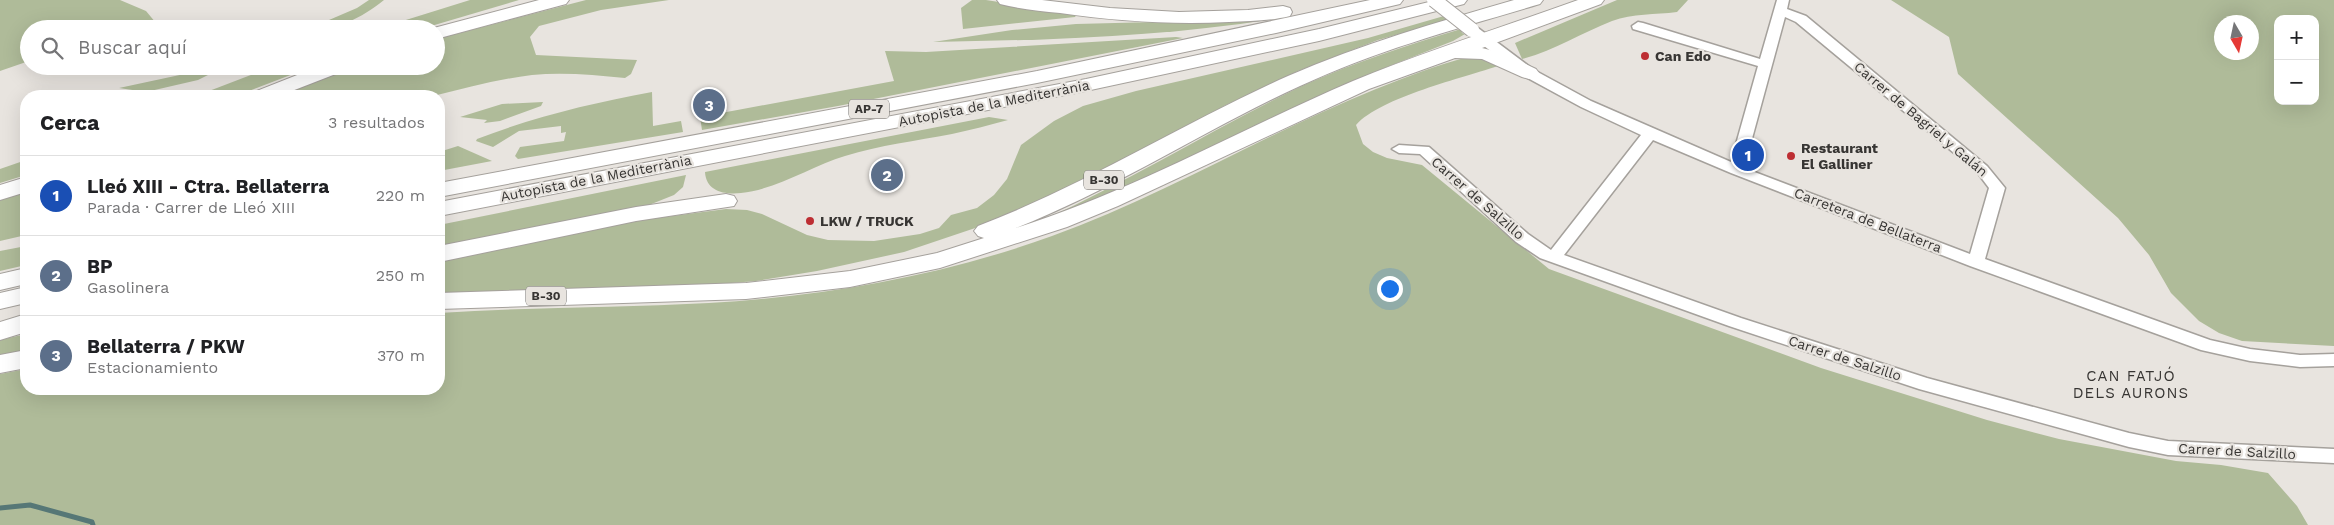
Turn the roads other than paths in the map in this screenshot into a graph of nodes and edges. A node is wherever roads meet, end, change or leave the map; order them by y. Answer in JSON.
{"nodes":[{"id":1,"x":560,"y":0,"type":"edge"},
{"id":2,"x":1006,"y":0,"type":"edge"},
{"id":3,"x":1094,"y":0,"type":"edge"},
{"id":4,"x":1270,"y":0,"type":"edge"},
{"id":5,"x":1359,"y":0,"type":"edge"},
{"id":6,"x":1394,"y":0,"type":"edge"},
{"id":7,"x":1434,"y":0,"type":"edge"},
{"id":8,"x":1458,"y":0,"type":"edge"},
{"id":9,"x":1534,"y":0,"type":"edge"},
{"id":10,"x":1595,"y":0,"type":"edge"},
{"id":11,"x":1781,"y":6,"type":"edge"},
{"id":12,"x":1638,"y":26,"type":"dead end"},
{"id":13,"x":1518,"y":28,"type":"junction"},
{"id":14,"x":445,"y":31,"type":"edge"},
{"id":15,"x":1478,"y":35,"type":"junction"},
{"id":16,"x":1314,"y":36,"type":"junction"},
{"id":17,"x":1764,"y":64,"type":"junction"},
{"id":18,"x":1402,"y":69,"type":"junction"},
{"id":19,"x":1526,"y":71,"type":"junction"},
{"id":20,"x":315,"y":75,"type":"edge"},
{"id":21,"x":276,"y":90,"type":"edge"},
{"id":22,"x":1094,"y":96,"type":"dead end"},
{"id":23,"x":897,"y":122,"type":"junction"},
{"id":24,"x":1650,"y":134,"type":"junction"},
{"id":25,"x":1399,"y":149,"type":"dead end"},
{"id":26,"x":1736,"y":170,"type":"junction"},
{"id":27,"x":20,"y":186,"type":"edge"},
{"id":28,"x":445,"y":189,"type":"edge"},
{"id":29,"x":0,"y":193,"type":"edge"},
{"id":30,"x":726,"y":201,"type":"dead end"},
{"id":31,"x":445,"y":208,"type":"edge"},
{"id":32,"x":445,"y":218,"type":"edge"},
{"id":33,"x":445,"y":253,"type":"edge"},
{"id":34,"x":1554,"y":257,"type":"junction"},
{"id":35,"x":1976,"y":262,"type":"junction"},
{"id":36,"x":20,"y":277,"type":"edge"},
{"id":37,"x":0,"y":282,"type":"edge"},
{"id":38,"x":654,"y":294,"type":"junction"},
{"id":39,"x":20,"y":296,"type":"edge"},
{"id":40,"x":0,"y":301,"type":"edge"},
{"id":41,"x":445,"y":301,"type":"edge"},
{"id":42,"x":20,"y":326,"type":"edge"},
{"id":43,"x":0,"y":331,"type":"edge"},
{"id":44,"x":20,"y":360,"type":"edge"},
{"id":45,"x":2334,"y":360,"type":"edge"},
{"id":46,"x":0,"y":364,"type":"edge"},
{"id":47,"x":2334,"y":456,"type":"edge"}],
"edges":[{"from":1,"to":14,"type":"highway"},
{"from":2,"to":5,"type":"highway"},
{"from":3,"to":4,"type":"highway"},
{"from":6,"to":28,"type":"highway","name":"Autopista de la Mediterrània","number":"AP-7"},
{"from":7,"to":15,"type":"street","name":"Carretera de Bellaterra","bridge":true},
{"from":8,"to":16,"type":"highway","name":"Autopista de la Mediterrània","number":"AP-7"},
{"from":9,"to":38,"type":"highway","number":"B-30"},
{"from":10,"to":13,"type":"highway"},
{"from":11,"to":17,"type":"street"},
{"from":11,"to":35,"type":"street","name":"Carrer de Bagriel y Galán"},
{"from":12,"to":17,"type":"street"},
{"from":13,"to":15,"type":"highway"},
{"from":13,"to":19,"type":"highway"},
{"from":15,"to":18,"type":"highway"},
{"from":15,"to":19,"type":"street","name":"Carretera de Bellaterra"},
{"from":16,"to":22,"type":"highway"},
{"from":16,"to":23,"type":"highway","name":"Autopista de la Mediterrània","number":"AP-7"},
{"from":17,"to":26,"type":"street"},
{"from":18,"to":19,"type":"highway"},
{"from":18,"to":38,"type":"highway"},
{"from":19,"to":24,"type":"street","name":"Carretera de Bellaterra"},
{"from":20,"to":21,"type":"highway"},
{"from":23,"to":31,"type":"highway","name":"Autopista de la Mediterrània","number":"AP-7"},
{"from":23,"to":32,"type":"highway"},
{"from":24,"to":26,"type":"street","name":"Carretera de Bellaterra"},
{"from":24,"to":34,"type":"street"},
{"from":25,"to":34,"type":"street","name":"Carrer de Salzillo"},
{"from":26,"to":35,"type":"street","name":"Carretera de Bellaterra"},
{"from":27,"to":29,"type":"highway"},
{"from":30,"to":33,"type":"highway"},
{"from":34,"to":47,"type":"street","name":"Carrer de Salzillo"},
{"from":35,"to":45,"type":"street","name":"Carretera de Bellaterra"},
{"from":36,"to":37,"type":"highway"},
{"from":38,"to":41,"type":"highway","number":"B-30"},
{"from":39,"to":40,"type":"highway"},
{"from":42,"to":43,"type":"highway"},
{"from":44,"to":46,"type":"highway"}]}
